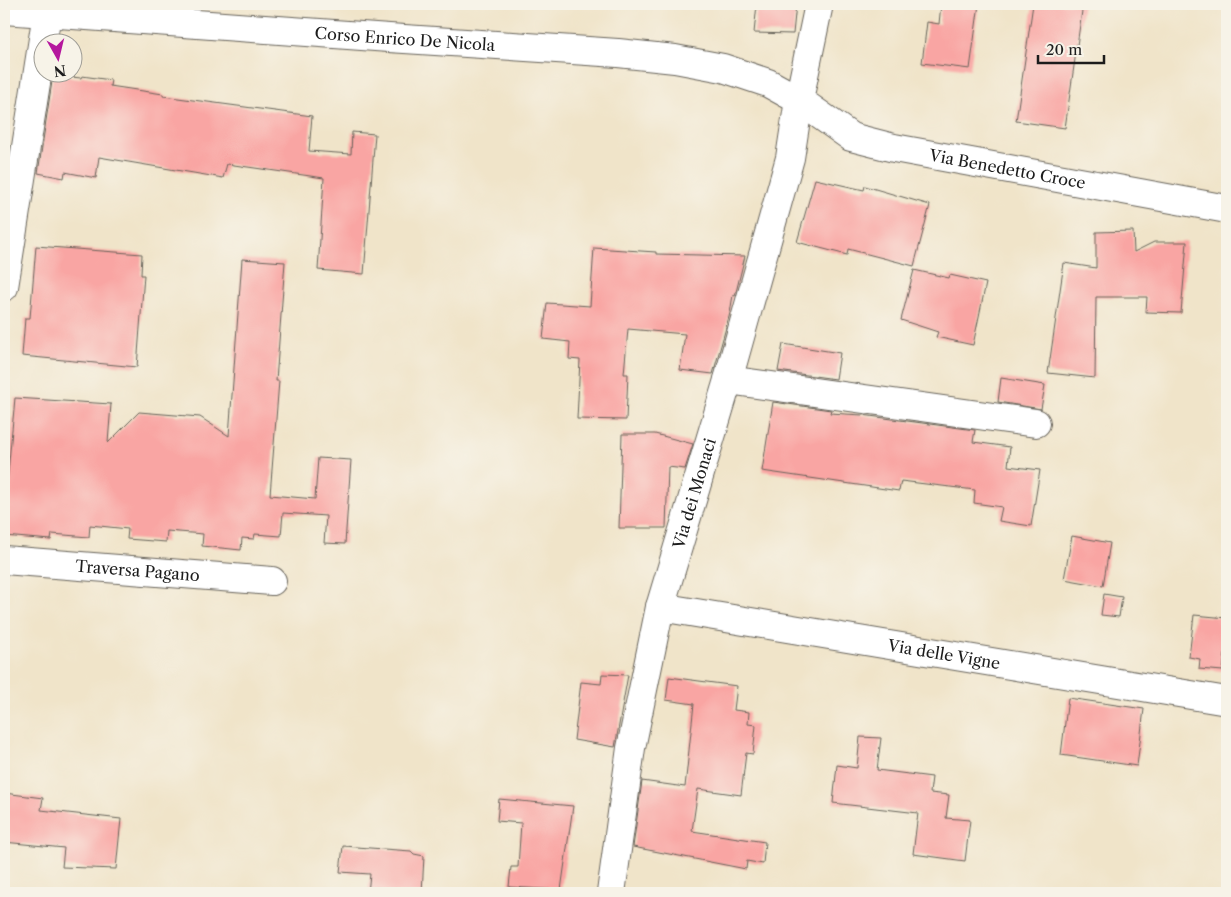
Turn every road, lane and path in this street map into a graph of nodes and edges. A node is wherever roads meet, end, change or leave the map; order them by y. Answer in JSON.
{"nodes":[{"id":1,"x":819,"y":4,"type":"edge"},
{"id":2,"x":4,"y":10,"type":"edge"},
{"id":3,"x":47,"y":13,"type":"junction"},
{"id":4,"x":799,"y":100,"type":"junction"},
{"id":5,"x":1227,"y":209,"type":"edge"},
{"id":6,"x":4,"y":286,"type":"edge"},
{"id":7,"x":728,"y":380,"type":"junction"},
{"id":8,"x":1036,"y":423,"type":"dead end"},
{"id":9,"x":4,"y":560,"type":"edge"},
{"id":10,"x":272,"y":581,"type":"dead end"},
{"id":11,"x":660,"y":607,"type":"junction"},
{"id":12,"x":1227,"y":701,"type":"edge"},
{"id":13,"x":611,"y":893,"type":"edge"}],
"edges":[{"from":1,"to":4,"type":"street","name":"Via dei Monaci"},
{"from":2,"to":3,"type":"street","name":"Corso Enrico De Nicola"},
{"from":3,"to":4,"type":"street","name":"Corso Enrico De Nicola"},
{"from":3,"to":6,"type":"street"},
{"from":4,"to":5,"type":"street","name":"Via Benedetto Croce"},
{"from":4,"to":7,"type":"street","name":"Via dei Monaci"},
{"from":7,"to":8,"type":"street"},
{"from":7,"to":11,"type":"street","name":"Via dei Monaci"},
{"from":9,"to":10,"type":"street","name":"Traversa Pagano"},
{"from":11,"to":12,"type":"street","name":"Via delle Vigne"},
{"from":11,"to":13,"type":"street","name":"Via dei Monaci"}]}
